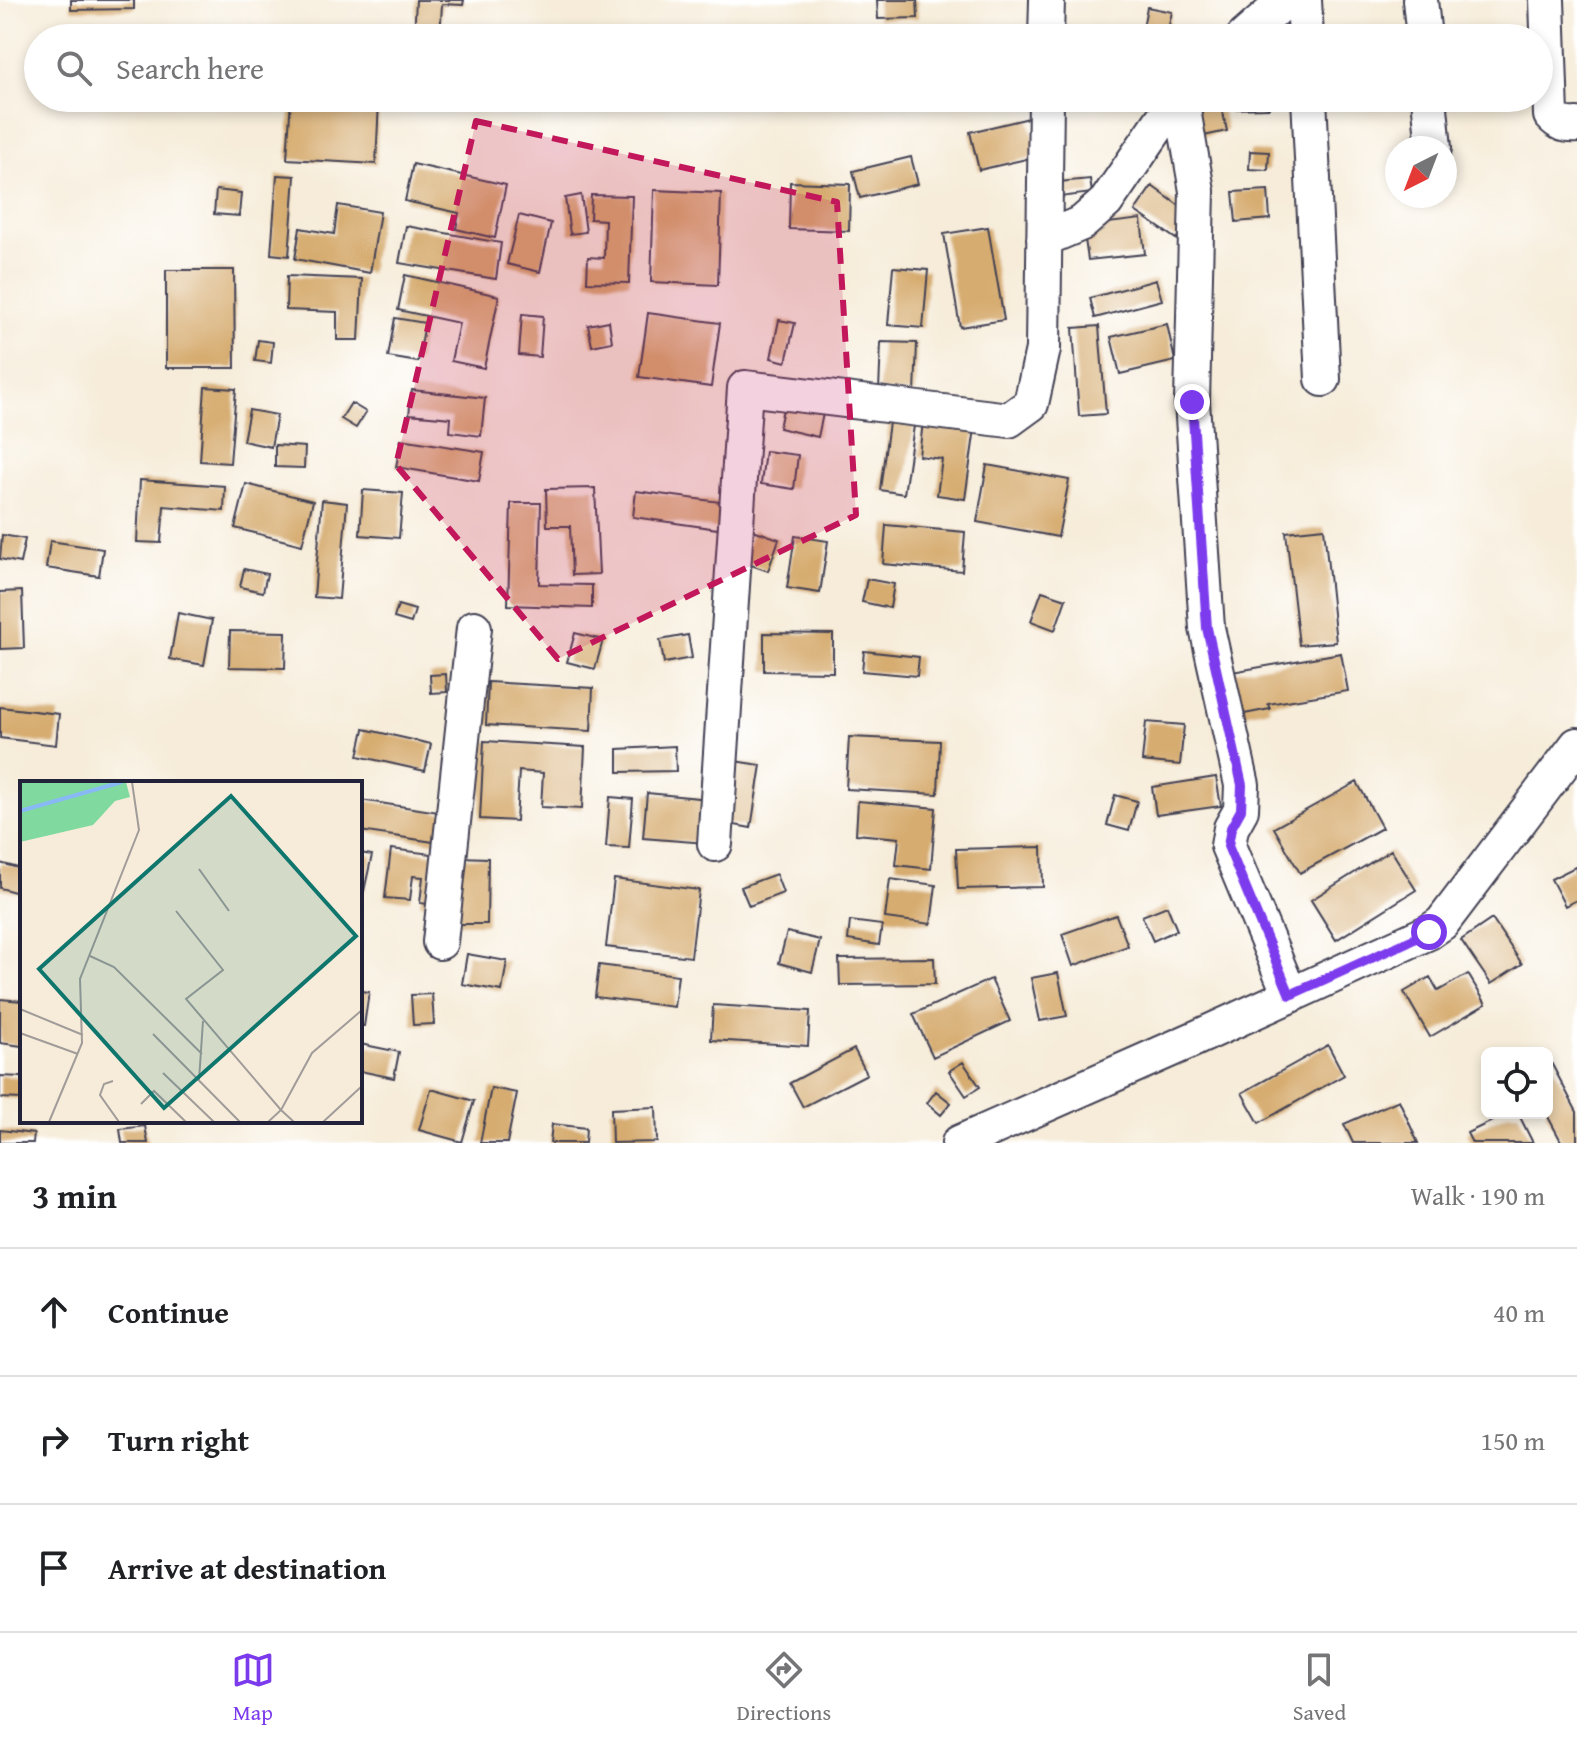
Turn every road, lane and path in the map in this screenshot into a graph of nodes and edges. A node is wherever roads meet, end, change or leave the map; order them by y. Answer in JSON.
{"nodes":[{"id":1,"x":1047,"y":0,"type":"edge"},
{"id":2,"x":1286,"y":0,"type":"edge"},
{"id":3,"x":1304,"y":0,"type":"edge"},
{"id":4,"x":1420,"y":0,"type":"edge"},
{"id":5,"x":1547,"y":0,"type":"edge"},
{"id":6,"x":1046,"y":24,"type":"edge"},
{"id":7,"x":1259,"y":24,"type":"edge"},
{"id":8,"x":1305,"y":24,"type":"edge"},
{"id":9,"x":1423,"y":24,"type":"edge"},
{"id":10,"x":1548,"y":24,"type":"edge"},
{"id":11,"x":1046,"y":112,"type":"edge"},
{"id":12,"x":1169,"y":112,"type":"edge"},
{"id":13,"x":1182,"y":112,"type":"edge"},
{"id":14,"x":1310,"y":112,"type":"edge"},
{"id":15,"x":1430,"y":112,"type":"edge"},
{"id":16,"x":1551,"y":112,"type":"edge"},
{"id":17,"x":1577,"y":125,"type":"edge"},
{"id":18,"x":1433,"y":136,"type":"edge"},
{"id":19,"x":1044,"y":239,"type":"junction"},
{"id":20,"x":1323,"y":379,"type":"dead end"},
{"id":21,"x":474,"y":628,"type":"dead end"},
{"id":22,"x":1577,"y":745,"type":"edge"},
{"id":23,"x":715,"y":844,"type":"dead end"},
{"id":24,"x":440,"y":942,"type":"dead end"},
{"id":25,"x":1290,"y":995,"type":"junction"},
{"id":26,"x":959,"y":1143,"type":"edge"}],
"edges":[{"from":1,"to":6,"type":"street"},
{"from":2,"to":7,"type":"street"},
{"from":3,"to":8,"type":"street"},
{"from":4,"to":9,"type":"street"},
{"from":5,"to":10,"type":"street"},
{"from":11,"to":19,"type":"street"},
{"from":12,"to":19,"type":"street"},
{"from":13,"to":25,"type":"street"},
{"from":14,"to":20,"type":"street"},
{"from":15,"to":18,"type":"street"},
{"from":16,"to":17,"type":"street"},
{"from":19,"to":23,"type":"street"},
{"from":21,"to":24,"type":"street"},
{"from":22,"to":25,"type":"street"},
{"from":25,"to":26,"type":"street"}]}
